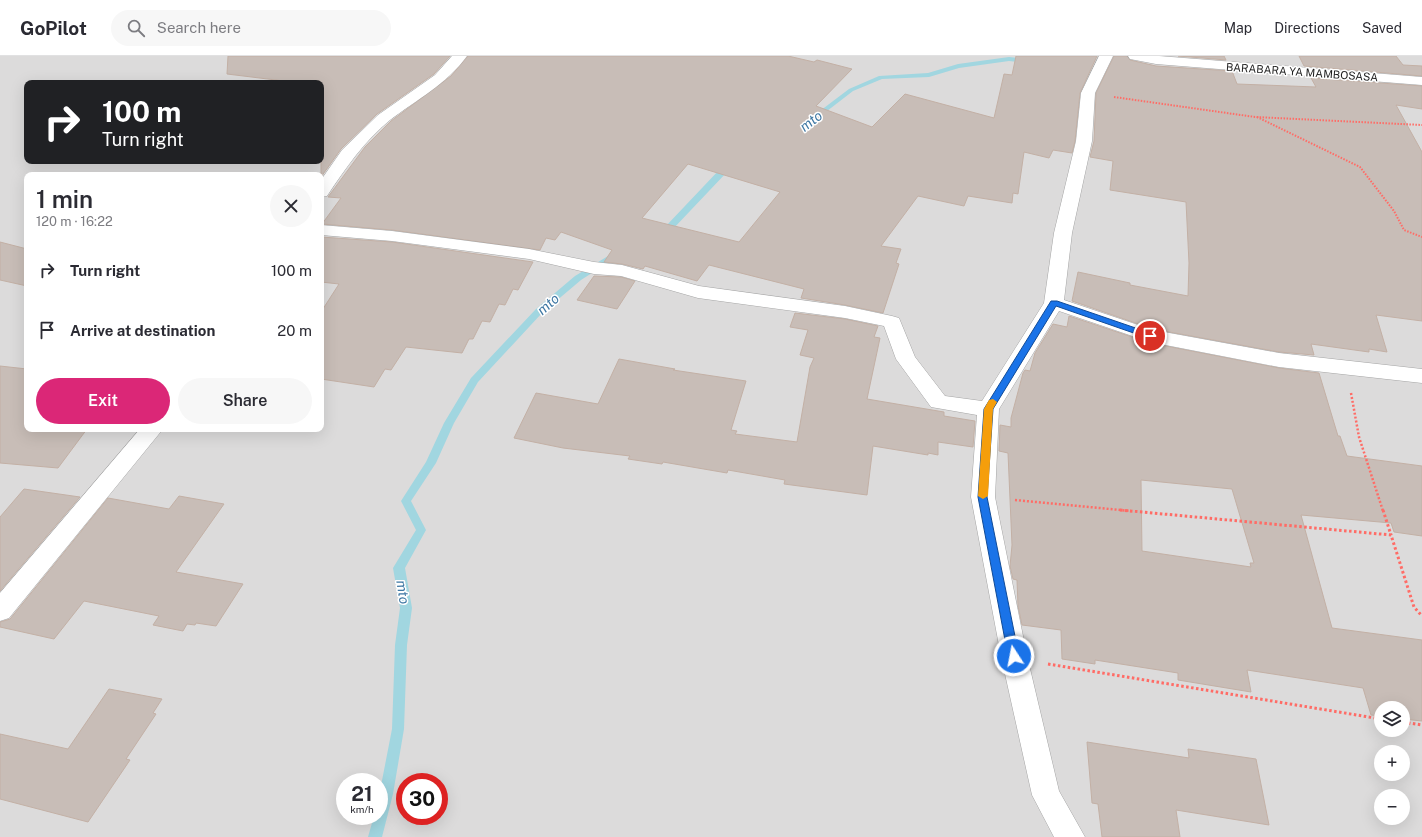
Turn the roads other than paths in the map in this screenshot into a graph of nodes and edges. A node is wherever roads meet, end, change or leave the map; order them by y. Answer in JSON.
{"nodes":[{"id":1,"x":459,"y":56,"type":"edge"},
{"id":2,"x":1106,"y":56,"type":"edge"},
{"id":3,"x":1135,"y":56,"type":"edge"},
{"id":4,"x":1422,"y":81,"type":"edge"},
{"id":5,"x":324,"y":188,"type":"edge"},
{"id":6,"x":324,"y":230,"type":"edge"},
{"id":7,"x":1054,"y":303,"type":"junction"},
{"id":8,"x":1422,"y":376,"type":"edge"},
{"id":9,"x":988,"y":409,"type":"junction"},
{"id":10,"x":149,"y":432,"type":"edge"},
{"id":11,"x":0,"y":611,"type":"edge"},
{"id":12,"x":1070,"y":837,"type":"edge"}],
"edges":[{"from":1,"to":5,"type":"street"},
{"from":2,"to":7,"type":"street"},
{"from":3,"to":4,"type":"street","name":"BARABARA YA MAMBOSASA"},
{"from":6,"to":9,"type":"street"},
{"from":7,"to":8,"type":"street"},
{"from":7,"to":9,"type":"street"},
{"from":9,"to":12,"type":"street"},
{"from":10,"to":11,"type":"street"}]}
